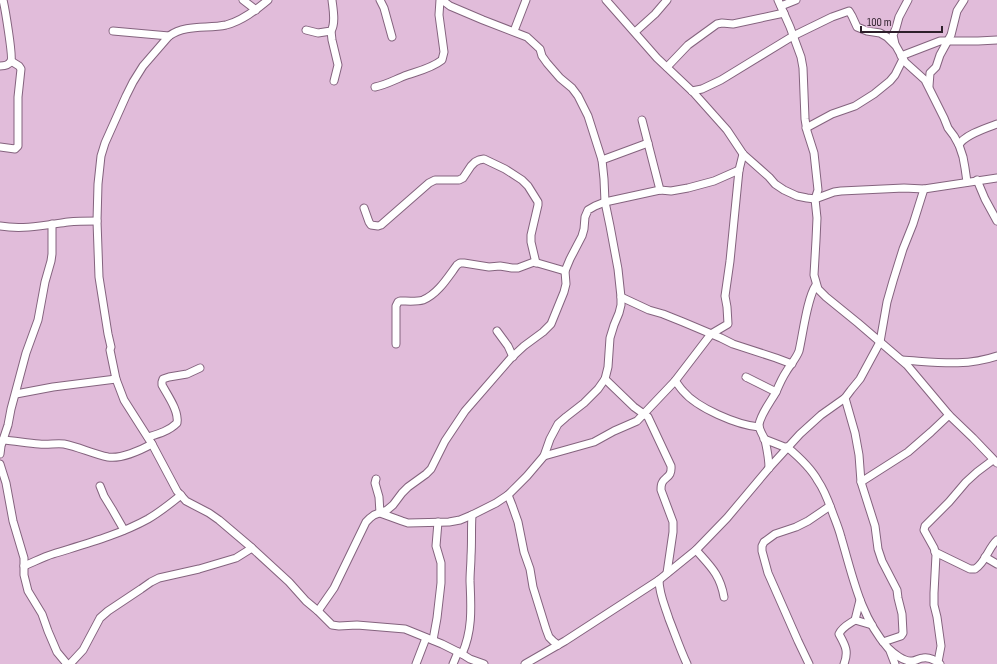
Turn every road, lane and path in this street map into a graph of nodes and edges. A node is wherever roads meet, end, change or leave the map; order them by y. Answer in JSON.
{"nodes":[{"id":1,"x":3,"y":0,"type":"edge"},
{"id":2,"x":243,"y":0,"type":"edge"},
{"id":3,"x":268,"y":0,"type":"edge"},
{"id":4,"x":332,"y":0,"type":"edge"},
{"id":5,"x":380,"y":0,"type":"edge"},
{"id":6,"x":441,"y":0,"type":"edge"},
{"id":7,"x":526,"y":0,"type":"edge"},
{"id":8,"x":606,"y":0,"type":"edge"},
{"id":9,"x":667,"y":0,"type":"edge"},
{"id":10,"x":796,"y":0,"type":"edge"},
{"id":11,"x":908,"y":0,"type":"edge"},
{"id":12,"x":964,"y":0,"type":"edge"},
{"id":13,"x":781,"y":6,"type":"edge"},
{"id":14,"x":256,"y":10,"type":"junction"},
{"id":15,"x":306,"y":30,"type":"dead end"},
{"id":16,"x":113,"y":31,"type":"dead end"},
{"id":17,"x":331,"y":31,"type":"junction"},
{"id":18,"x":514,"y":31,"type":"junction"},
{"id":19,"x":635,"y":32,"type":"junction"},
{"id":20,"x":169,"y":36,"type":"junction"},
{"id":21,"x":392,"y":36,"type":"dead end"},
{"id":22,"x":793,"y":36,"type":"junction"},
{"id":23,"x":997,"y":40,"type":"edge"},
{"id":24,"x":948,"y":42,"type":"junction"},
{"id":25,"x":896,"y":46,"type":"junction"},
{"id":26,"x":902,"y":58,"type":"junction"},
{"id":27,"x":11,"y":61,"type":"junction"},
{"id":28,"x":0,"y":66,"type":"edge"},
{"id":29,"x":667,"y":67,"type":"junction"},
{"id":30,"x":334,"y":82,"type":"dead end"},
{"id":31,"x":929,"y":86,"type":"junction"},
{"id":32,"x":374,"y":87,"type":"dead end"},
{"id":33,"x":692,"y":91,"type":"junction"},
{"id":34,"x":642,"y":120,"type":"dead end"},
{"id":35,"x":997,"y":124,"type":"edge"},
{"id":36,"x":806,"y":128,"type":"junction"},
{"id":37,"x":648,"y":143,"type":"junction"},
{"id":38,"x":958,"y":145,"type":"junction"},
{"id":39,"x":0,"y":147,"type":"edge"},
{"id":40,"x":743,"y":154,"type":"junction"},
{"id":41,"x":602,"y":160,"type":"junction"},
{"id":42,"x":739,"y":170,"type":"junction"},
{"id":43,"x":997,"y":178,"type":"edge"},
{"id":44,"x":977,"y":180,"type":"junction"},
{"id":45,"x":967,"y":182,"type":"junction"},
{"id":46,"x":924,"y":189,"type":"junction"},
{"id":47,"x":660,"y":190,"type":"junction"},
{"id":48,"x":815,"y":199,"type":"junction"},
{"id":49,"x":605,"y":202,"type":"junction"},
{"id":50,"x":364,"y":208,"type":"dead end"},
{"id":51,"x":96,"y":221,"type":"junction"},
{"id":52,"x":997,"y":221,"type":"edge"},
{"id":53,"x":52,"y":224,"type":"junction"},
{"id":54,"x":0,"y":226,"type":"edge"},
{"id":55,"x":536,"y":263,"type":"junction"},
{"id":56,"x":565,"y":271,"type":"junction"},
{"id":57,"x":816,"y":285,"type":"junction"},
{"id":58,"x":621,"y":297,"type":"junction"},
{"id":59,"x":728,"y":324,"type":"junction"},
{"id":60,"x":497,"y":331,"type":"dead end"},
{"id":61,"x":711,"y":334,"type":"junction"},
{"id":62,"x":727,"y":342,"type":"junction"},
{"id":63,"x":880,"y":342,"type":"junction"},
{"id":64,"x":396,"y":344,"type":"dead end"},
{"id":65,"x":513,"y":356,"type":"junction"},
{"id":66,"x":997,"y":356,"type":"edge"},
{"id":67,"x":902,"y":360,"type":"junction"},
{"id":68,"x":792,"y":364,"type":"junction"},
{"id":69,"x":200,"y":368,"type":"dead end"},
{"id":70,"x":746,"y":377,"type":"dead end"},
{"id":71,"x":116,"y":379,"type":"junction"},
{"id":72,"x":605,"y":379,"type":"junction"},
{"id":73,"x":675,"y":381,"type":"junction"},
{"id":74,"x":776,"y":392,"type":"junction"},
{"id":75,"x":16,"y":394,"type":"junction"},
{"id":76,"x":845,"y":398,"type":"junction"},
{"id":77,"x":644,"y":414,"type":"junction"},
{"id":78,"x":949,"y":415,"type":"junction"},
{"id":79,"x":759,"y":426,"type":"junction"},
{"id":80,"x":148,"y":437,"type":"junction"},
{"id":81,"x":764,"y":439,"type":"junction"},
{"id":82,"x":3,"y":440,"type":"junction"},
{"id":83,"x":152,"y":444,"type":"junction"},
{"id":84,"x":787,"y":448,"type":"junction"},
{"id":85,"x":0,"y":454,"type":"edge"},
{"id":86,"x":544,"y":456,"type":"junction"},
{"id":87,"x":995,"y":462,"type":"edge"},
{"id":88,"x":0,"y":464,"type":"edge"},
{"id":89,"x":769,"y":468,"type":"junction"},
{"id":90,"x":376,"y":479,"type":"dead end"},
{"id":91,"x":861,"y":482,"type":"junction"},
{"id":92,"x":100,"y":486,"type":"dead end"},
{"id":93,"x":508,"y":495,"type":"junction"},
{"id":94,"x":181,"y":496,"type":"junction"},
{"id":95,"x":830,"y":506,"type":"junction"},
{"id":96,"x":380,"y":513,"type":"junction"},
{"id":97,"x":472,"y":515,"type":"junction"},
{"id":98,"x":438,"y":522,"type":"junction"},
{"id":99,"x":124,"y":530,"type":"junction"},
{"id":100,"x":997,"y":540,"type":"edge"},
{"id":101,"x":252,"y":548,"type":"junction"},
{"id":102,"x":696,"y":550,"type":"junction"},
{"id":103,"x":935,"y":552,"type":"junction"},
{"id":104,"x":985,"y":557,"type":"junction"},
{"id":105,"x":997,"y":564,"type":"edge"},
{"id":106,"x":24,"y":566,"type":"junction"},
{"id":107,"x":667,"y":573,"type":"junction"},
{"id":108,"x":659,"y":580,"type":"junction"},
{"id":109,"x":724,"y":597,"type":"dead end"},
{"id":110,"x":860,"y":600,"type":"junction"},
{"id":111,"x":318,"y":611,"type":"junction"},
{"id":112,"x":855,"y":620,"type":"junction"},
{"id":113,"x":872,"y":625,"type":"junction"},
{"id":114,"x":430,"y":639,"type":"junction"},
{"id":115,"x":884,"y":642,"type":"junction"},
{"id":116,"x":558,"y":645,"type":"junction"},
{"id":117,"x":889,"y":649,"type":"junction"},
{"id":118,"x":460,"y":653,"type":"junction"},
{"id":119,"x":66,"y":663,"type":"edge"},
{"id":120,"x":939,"y":663,"type":"edge"},
{"id":121,"x":416,"y":664,"type":"edge"},
{"id":122,"x":453,"y":664,"type":"edge"},
{"id":123,"x":484,"y":664,"type":"edge"},
{"id":124,"x":525,"y":664,"type":"edge"},
{"id":125,"x":687,"y":664,"type":"edge"},
{"id":126,"x":809,"y":664,"type":"edge"},
{"id":127,"x":844,"y":664,"type":"edge"},
{"id":128,"x":895,"y":664,"type":"edge"}],
"edges":[{"from":1,"to":27,"type":"street"},
{"from":2,"to":14,"type":"street"},
{"from":3,"to":14,"type":"street"},
{"from":4,"to":17,"type":"street"},
{"from":5,"to":21,"type":"street"},
{"from":6,"to":18,"type":"street"},
{"from":6,"to":32,"type":"street"},
{"from":7,"to":18,"type":"street"},
{"from":8,"to":19,"type":"street"},
{"from":9,"to":19,"type":"street"},
{"from":10,"to":13,"type":"street"},
{"from":11,"to":25,"type":"street"},
{"from":12,"to":24,"type":"street"},
{"from":13,"to":22,"type":"street"},
{"from":13,"to":29,"type":"street"},
{"from":14,"to":20,"type":"street"},
{"from":15,"to":17,"type":"street"},
{"from":16,"to":20,"type":"street"},
{"from":17,"to":30,"type":"street"},
{"from":18,"to":41,"type":"street"},
{"from":19,"to":29,"type":"street"},
{"from":20,"to":51,"type":"street"},
{"from":22,"to":25,"type":"street"},
{"from":22,"to":33,"type":"street"},
{"from":22,"to":36,"type":"street"},
{"from":23,"to":24,"type":"street"},
{"from":24,"to":26,"type":"street"},
{"from":24,"to":31,"type":"street"},
{"from":25,"to":26,"type":"street"},
{"from":26,"to":31,"type":"street"},
{"from":26,"to":36,"type":"street"},
{"from":27,"to":28,"type":"street"},
{"from":27,"to":39,"type":"street"},
{"from":29,"to":33,"type":"street"},
{"from":31,"to":38,"type":"street"},
{"from":33,"to":40,"type":"street"},
{"from":34,"to":37,"type":"street"},
{"from":35,"to":38,"type":"street"},
{"from":36,"to":48,"type":"street"},
{"from":37,"to":41,"type":"street"},
{"from":37,"to":47,"type":"street"},
{"from":38,"to":45,"type":"street"},
{"from":40,"to":42,"type":"street"},
{"from":40,"to":48,"type":"street"},
{"from":41,"to":49,"type":"street"},
{"from":42,"to":47,"type":"street"},
{"from":42,"to":59,"type":"street"},
{"from":43,"to":44,"type":"street"},
{"from":44,"to":45,"type":"street"},
{"from":44,"to":52,"type":"street"},
{"from":45,"to":46,"type":"street"},
{"from":46,"to":48,"type":"street"},
{"from":46,"to":63,"type":"street"},
{"from":47,"to":49,"type":"street"},
{"from":48,"to":57,"type":"street"},
{"from":49,"to":56,"type":"street"},
{"from":49,"to":58,"type":"street"},
{"from":50,"to":55,"type":"street"},
{"from":51,"to":53,"type":"street"},
{"from":51,"to":71,"type":"street"},
{"from":53,"to":54,"type":"street"},
{"from":53,"to":75,"type":"street"},
{"from":55,"to":56,"type":"street"},
{"from":55,"to":64,"type":"street"},
{"from":56,"to":65,"type":"street"},
{"from":57,"to":63,"type":"street"},
{"from":57,"to":68,"type":"street"},
{"from":58,"to":61,"type":"street"},
{"from":58,"to":72,"type":"street"},
{"from":59,"to":61,"type":"street"},
{"from":59,"to":62,"type":"street"},
{"from":60,"to":65,"type":"street"},
{"from":61,"to":62,"type":"street"},
{"from":61,"to":73,"type":"street"},
{"from":62,"to":68,"type":"street"},
{"from":63,"to":67,"type":"street"},
{"from":63,"to":76,"type":"street"},
{"from":65,"to":96,"type":"street"},
{"from":66,"to":67,"type":"street"},
{"from":67,"to":78,"type":"street"},
{"from":68,"to":74,"type":"street"},
{"from":69,"to":80,"type":"street"},
{"from":70,"to":74,"type":"street"},
{"from":71,"to":75,"type":"street"},
{"from":71,"to":80,"type":"street"},
{"from":72,"to":77,"type":"street"},
{"from":72,"to":86,"type":"street"},
{"from":73,"to":77,"type":"street"},
{"from":73,"to":79,"type":"street"},
{"from":74,"to":79,"type":"street"},
{"from":75,"to":82,"type":"street"},
{"from":76,"to":84,"type":"street"},
{"from":76,"to":91,"type":"street"},
{"from":77,"to":86,"type":"street"},
{"from":77,"to":107,"type":"street"},
{"from":78,"to":87,"type":"street"},
{"from":78,"to":91,"type":"street"},
{"from":79,"to":81,"type":"street"},
{"from":80,"to":83,"type":"street"},
{"from":81,"to":84,"type":"street"},
{"from":81,"to":89,"type":"street"},
{"from":82,"to":83,"type":"street"},
{"from":82,"to":85,"type":"street"},
{"from":83,"to":94,"type":"street"},
{"from":84,"to":89,"type":"street"},
{"from":84,"to":95,"type":"street"},
{"from":86,"to":93,"type":"street"},
{"from":87,"to":103,"type":"street"},
{"from":88,"to":106,"type":"street"},
{"from":89,"to":102,"type":"street"},
{"from":90,"to":96,"type":"street"},
{"from":91,"to":115,"type":"street"},
{"from":92,"to":99,"type":"street"},
{"from":93,"to":97,"type":"street"},
{"from":93,"to":116,"type":"street"},
{"from":94,"to":99,"type":"street"},
{"from":94,"to":101,"type":"street"},
{"from":95,"to":110,"type":"street"},
{"from":95,"to":126,"type":"street"},
{"from":96,"to":98,"type":"street"},
{"from":96,"to":111,"type":"street"},
{"from":97,"to":98,"type":"street"},
{"from":97,"to":118,"type":"street"},
{"from":98,"to":114,"type":"street"},
{"from":99,"to":106,"type":"street"},
{"from":100,"to":104,"type":"street"},
{"from":101,"to":111,"type":"street"},
{"from":101,"to":119,"type":"street"},
{"from":102,"to":107,"type":"street"},
{"from":102,"to":109,"type":"street"},
{"from":103,"to":104,"type":"street"},
{"from":103,"to":120,"type":"street"},
{"from":104,"to":105,"type":"street"},
{"from":106,"to":119,"type":"street"},
{"from":107,"to":108,"type":"street"},
{"from":108,"to":116,"type":"street"},
{"from":108,"to":125,"type":"street"},
{"from":110,"to":112,"type":"street"},
{"from":110,"to":113,"type":"street"},
{"from":111,"to":114,"type":"street"},
{"from":112,"to":113,"type":"street"},
{"from":112,"to":127,"type":"street"},
{"from":113,"to":115,"type":"street"},
{"from":114,"to":118,"type":"street"},
{"from":114,"to":121,"type":"street"},
{"from":115,"to":117,"type":"street"},
{"from":116,"to":124,"type":"street"},
{"from":117,"to":120,"type":"street"},
{"from":117,"to":128,"type":"street"},
{"from":118,"to":122,"type":"street"},
{"from":118,"to":123,"type":"street"}]}
